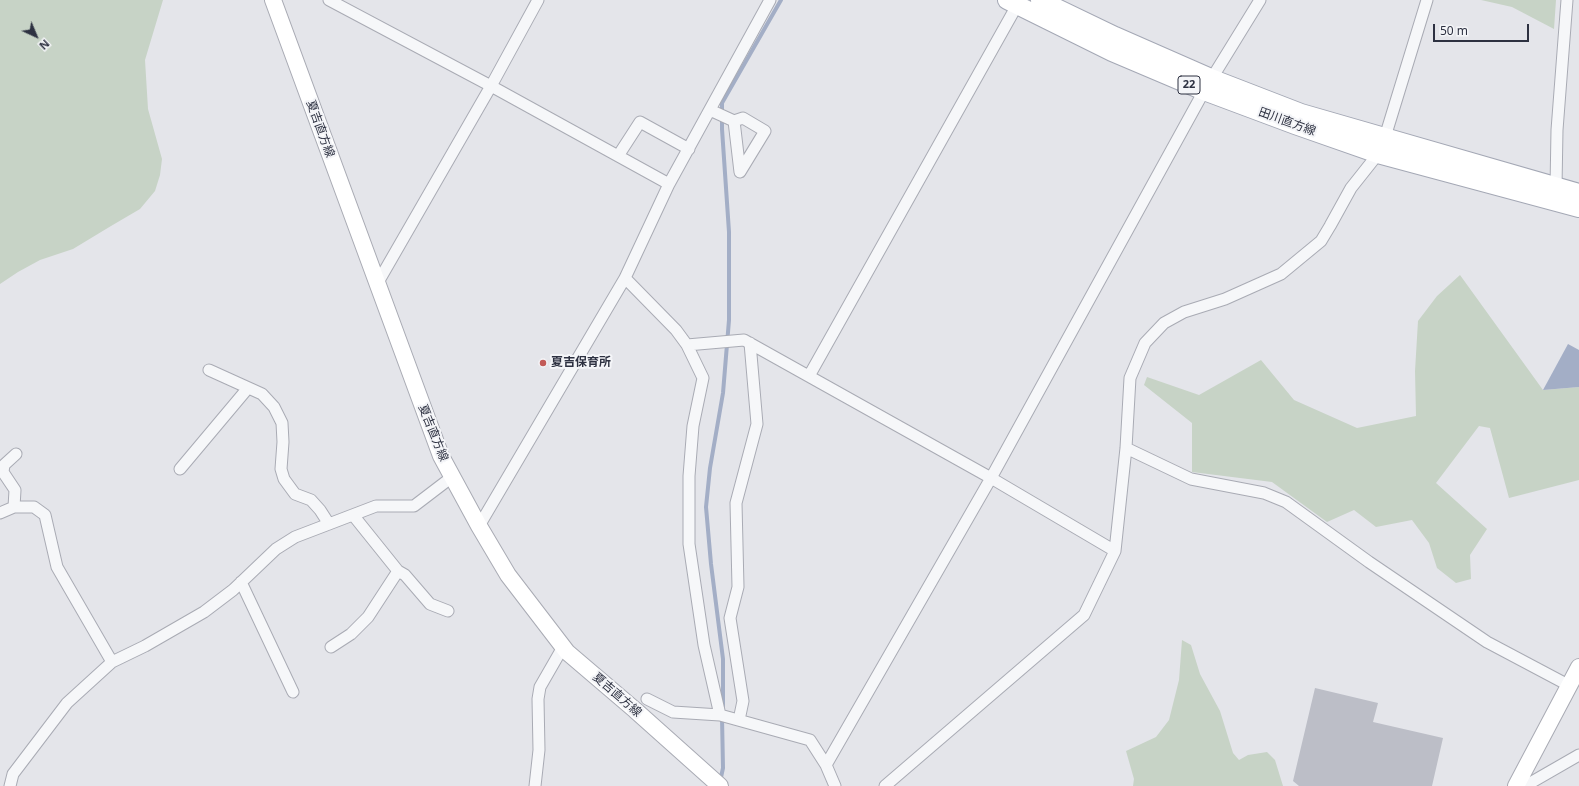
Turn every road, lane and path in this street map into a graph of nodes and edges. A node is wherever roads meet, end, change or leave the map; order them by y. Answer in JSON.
{"nodes":[{"id":1,"x":273,"y":0,"type":"edge"},
{"id":2,"x":329,"y":0,"type":"edge"},
{"id":3,"x":538,"y":0,"type":"edge"},
{"id":4,"x":770,"y":0,"type":"edge"},
{"id":5,"x":1040,"y":0,"type":"edge"},
{"id":6,"x":1260,"y":0,"type":"edge"},
{"id":7,"x":1427,"y":0,"type":"edge"},
{"id":8,"x":1567,"y":0,"type":"edge"},
{"id":9,"x":1015,"y":2,"type":"edge"},
{"id":10,"x":1209,"y":85,"type":"junction"},
{"id":11,"x":491,"y":86,"type":"junction"},
{"id":12,"x":710,"y":110,"type":"junction"},
{"id":13,"x":734,"y":121,"type":"dead end"},
{"id":14,"x":1385,"y":137,"type":"junction"},
{"id":15,"x":689,"y":149,"type":"junction"},
{"id":16,"x":1378,"y":154,"type":"junction"},
{"id":17,"x":618,"y":156,"type":"junction"},
{"id":18,"x":669,"y":184,"type":"junction"},
{"id":19,"x":1556,"y":187,"type":"junction"},
{"id":20,"x":1579,"y":193,"type":"edge"},
{"id":21,"x":1579,"y":208,"type":"edge"},
{"id":22,"x":625,"y":278,"type":"junction"},
{"id":23,"x":377,"y":284,"type":"junction"},
{"id":24,"x":750,"y":343,"type":"junction"},
{"id":25,"x":687,"y":345,"type":"junction"},
{"id":26,"x":209,"y":370,"type":"dead end"},
{"id":27,"x":809,"y":376,"type":"junction"},
{"id":28,"x":248,"y":388,"type":"junction"},
{"id":29,"x":1126,"y":448,"type":"junction"},
{"id":30,"x":16,"y":454,"type":"dead end"},
{"id":31,"x":180,"y":469,"type":"dead end"},
{"id":32,"x":452,"y":477,"type":"junction"},
{"id":33,"x":991,"y":478,"type":"junction"},
{"id":34,"x":14,"y":507,"type":"junction"},
{"id":35,"x":0,"y":513,"type":"edge"},
{"id":36,"x":353,"y":515,"type":"junction"},
{"id":37,"x":329,"y":524,"type":"junction"},
{"id":38,"x":479,"y":526,"type":"junction"},
{"id":39,"x":1115,"y":550,"type":"junction"},
{"id":40,"x":398,"y":572,"type":"junction"},
{"id":41,"x":242,"y":582,"type":"junction"},
{"id":42,"x":448,"y":611,"type":"dead end"},
{"id":43,"x":331,"y":647,"type":"dead end"},
{"id":44,"x":563,"y":647,"type":"junction"},
{"id":45,"x":112,"y":662,"type":"junction"},
{"id":46,"x":1579,"y":667,"type":"edge"},
{"id":47,"x":1570,"y":686,"type":"junction"},
{"id":48,"x":293,"y":692,"type":"dead end"},
{"id":49,"x":647,"y":699,"type":"dead end"},
{"id":50,"x":720,"y":715,"type":"junction"},
{"id":51,"x":739,"y":720,"type":"junction"},
{"id":52,"x":1579,"y":755,"type":"edge"},
{"id":53,"x":826,"y":765,"type":"junction"},
{"id":54,"x":1517,"y":785,"type":"edge"},
{"id":55,"x":10,"y":786,"type":"edge"},
{"id":56,"x":535,"y":786,"type":"edge"},
{"id":57,"x":720,"y":786,"type":"edge"},
{"id":58,"x":835,"y":786,"type":"edge"},
{"id":59,"x":885,"y":786,"type":"edge"}],
"edges":[{"from":1,"to":23,"type":"main road","name":"夏吉直方線"},
{"from":2,"to":11,"type":"street"},
{"from":3,"to":11,"type":"street"},
{"from":4,"to":12,"type":"street"},
{"from":5,"to":10,"type":"main road","name":"田川直方線","number":"22"},
{"from":6,"to":10,"type":"street"},
{"from":7,"to":14,"type":"street"},
{"from":8,"to":19,"type":"street"},
{"from":9,"to":10,"type":"main road","name":"田川直方線","number":"22"},
{"from":9,"to":27,"type":"street"},
{"from":10,"to":14,"type":"main road","name":"田川直方線","number":"22"},
{"from":10,"to":16,"type":"main road","name":"田川直方線","number":"22"},
{"from":10,"to":33,"type":"street"},
{"from":11,"to":17,"type":"street"},
{"from":11,"to":23,"type":"street"},
{"from":12,"to":13,"type":"street"},
{"from":12,"to":15,"type":"street"},
{"from":14,"to":16,"type":"street"},
{"from":14,"to":19,"type":"main road","name":"田川直方線","number":"22"},
{"from":15,"to":17,"type":"street"},
{"from":15,"to":18,"type":"street"},
{"from":16,"to":21,"type":"main road","name":"田川直方線","number":"22"},
{"from":16,"to":29,"type":"street"},
{"from":17,"to":18,"type":"street"},
{"from":18,"to":22,"type":"street"},
{"from":19,"to":20,"type":"main road","name":"田川直方線","number":"22"},
{"from":22,"to":25,"type":"street"},
{"from":22,"to":38,"type":"street"},
{"from":23,"to":32,"type":"main road","name":"夏吉直方線"},
{"from":24,"to":25,"type":"street"},
{"from":24,"to":27,"type":"street"},
{"from":24,"to":51,"type":"street"},
{"from":25,"to":50,"type":"street"},
{"from":26,"to":28,"type":"street"},
{"from":27,"to":33,"type":"street"},
{"from":28,"to":31,"type":"street"},
{"from":28,"to":37,"type":"street"},
{"from":29,"to":39,"type":"street"},
{"from":29,"to":47,"type":"street"},
{"from":30,"to":34,"type":"street"},
{"from":32,"to":36,"type":"street"},
{"from":32,"to":38,"type":"main road","name":"夏吉直方線"},
{"from":33,"to":39,"type":"street"},
{"from":33,"to":53,"type":"street"},
{"from":34,"to":35,"type":"street"},
{"from":34,"to":45,"type":"street"},
{"from":36,"to":37,"type":"street"},
{"from":36,"to":40,"type":"street"},
{"from":37,"to":41,"type":"street"},
{"from":38,"to":44,"type":"main road","name":"夏吉直方線"},
{"from":39,"to":59,"type":"street"},
{"from":40,"to":42,"type":"street"},
{"from":40,"to":43,"type":"street"},
{"from":41,"to":45,"type":"street"},
{"from":41,"to":48,"type":"street"},
{"from":44,"to":56,"type":"street"},
{"from":44,"to":57,"type":"main road","name":"夏吉直方線"},
{"from":45,"to":55,"type":"street"},
{"from":46,"to":47,"type":"main road"},
{"from":47,"to":54,"type":"main road"},
{"from":49,"to":50,"type":"street"},
{"from":50,"to":51,"type":"street"},
{"from":51,"to":53,"type":"street"},
{"from":52,"to":54,"type":"street"},
{"from":53,"to":58,"type":"street"}]}
